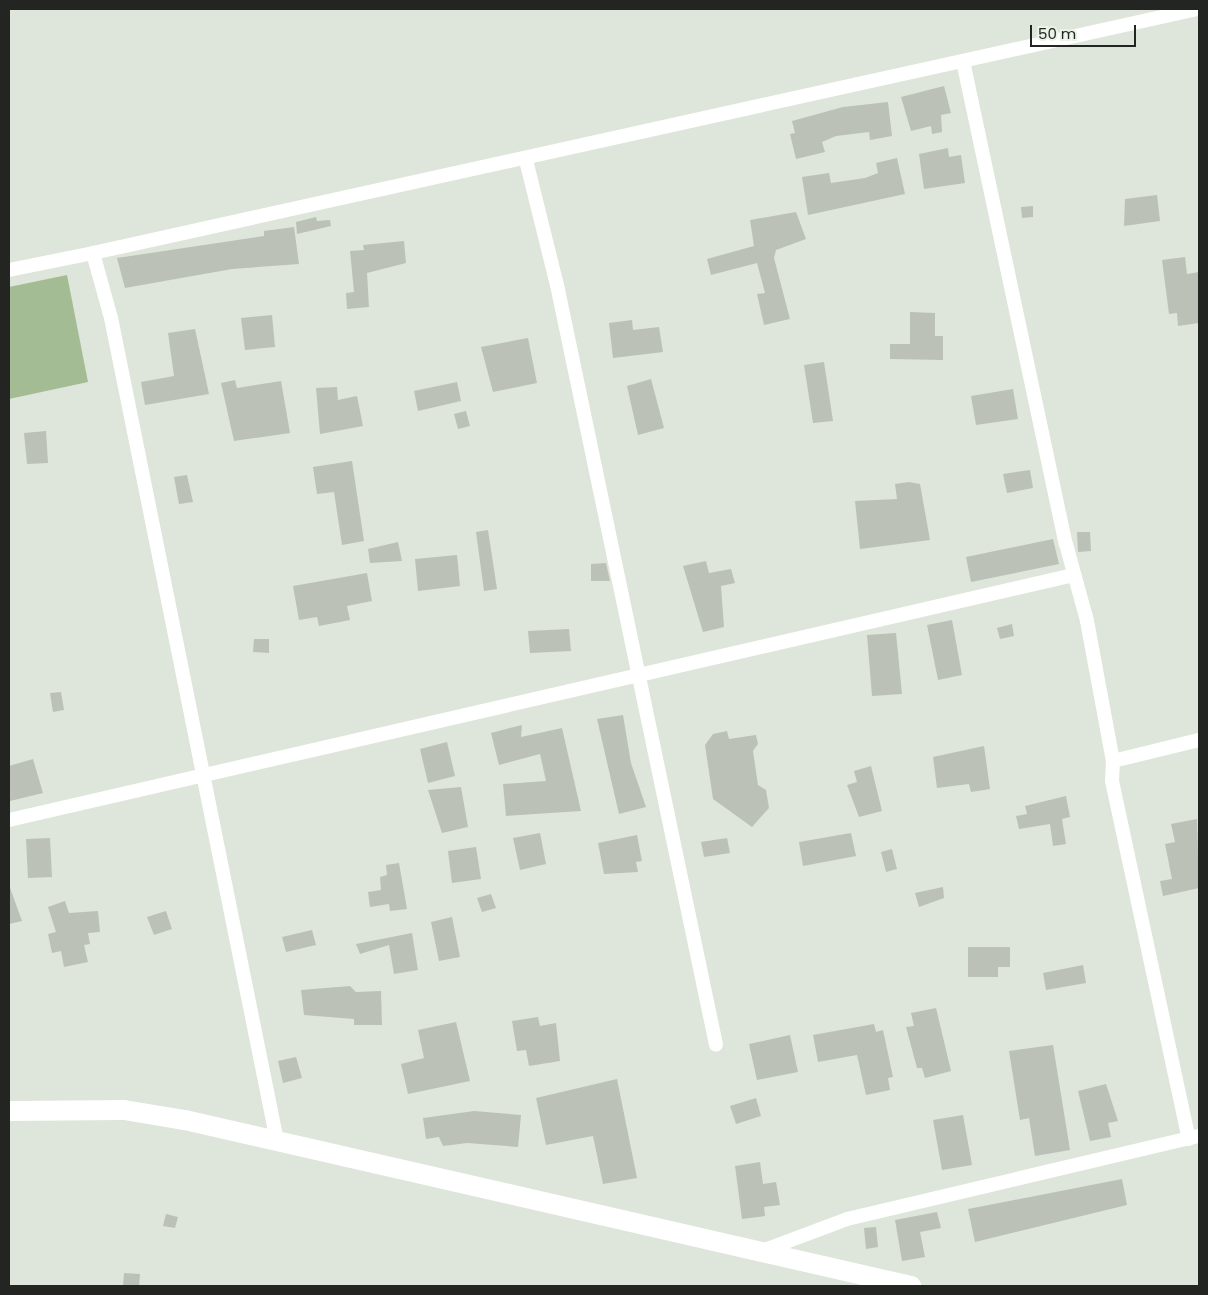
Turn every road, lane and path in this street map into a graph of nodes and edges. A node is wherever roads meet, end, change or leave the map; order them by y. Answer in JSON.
{"nodes":[{"id":1,"x":1197,"y":9,"type":"edge"},
{"id":2,"x":963,"y":61,"type":"junction"},
{"id":3,"x":526,"y":160,"type":"junction"},
{"id":4,"x":93,"y":254,"type":"junction"},
{"id":5,"x":9,"y":270,"type":"edge"},
{"id":6,"x":1074,"y":575,"type":"junction"},
{"id":7,"x":636,"y":673,"type":"junction"},
{"id":8,"x":1199,"y":740,"type":"edge"},
{"id":9,"x":1113,"y":760,"type":"junction"},
{"id":10,"x":204,"y":776,"type":"junction"},
{"id":11,"x":9,"y":820,"type":"edge"},
{"id":12,"x":716,"y":1045,"type":"dead end"},
{"id":13,"x":9,"y":1111,"type":"edge"},
{"id":14,"x":1194,"y":1137,"type":"edge"},
{"id":15,"x":277,"y":1141,"type":"junction"},
{"id":16,"x":762,"y":1251,"type":"junction"},
{"id":17,"x":911,"y":1286,"type":"edge"}],
"edges":[{"from":1,"to":2,"type":"street"},
{"from":2,"to":3,"type":"street"},
{"from":2,"to":6,"type":"street"},
{"from":3,"to":4,"type":"street"},
{"from":3,"to":7,"type":"street"},
{"from":4,"to":5,"type":"street"},
{"from":4,"to":10,"type":"street"},
{"from":6,"to":7,"type":"street"},
{"from":6,"to":9,"type":"street"},
{"from":7,"to":10,"type":"street"},
{"from":7,"to":12,"type":"street"},
{"from":8,"to":9,"type":"street"},
{"from":9,"to":14,"type":"street"},
{"from":10,"to":11,"type":"street"},
{"from":10,"to":15,"type":"street"},
{"from":13,"to":15,"type":"street"},
{"from":14,"to":16,"type":"street"},
{"from":15,"to":16,"type":"street"},
{"from":16,"to":17,"type":"street"}]}
